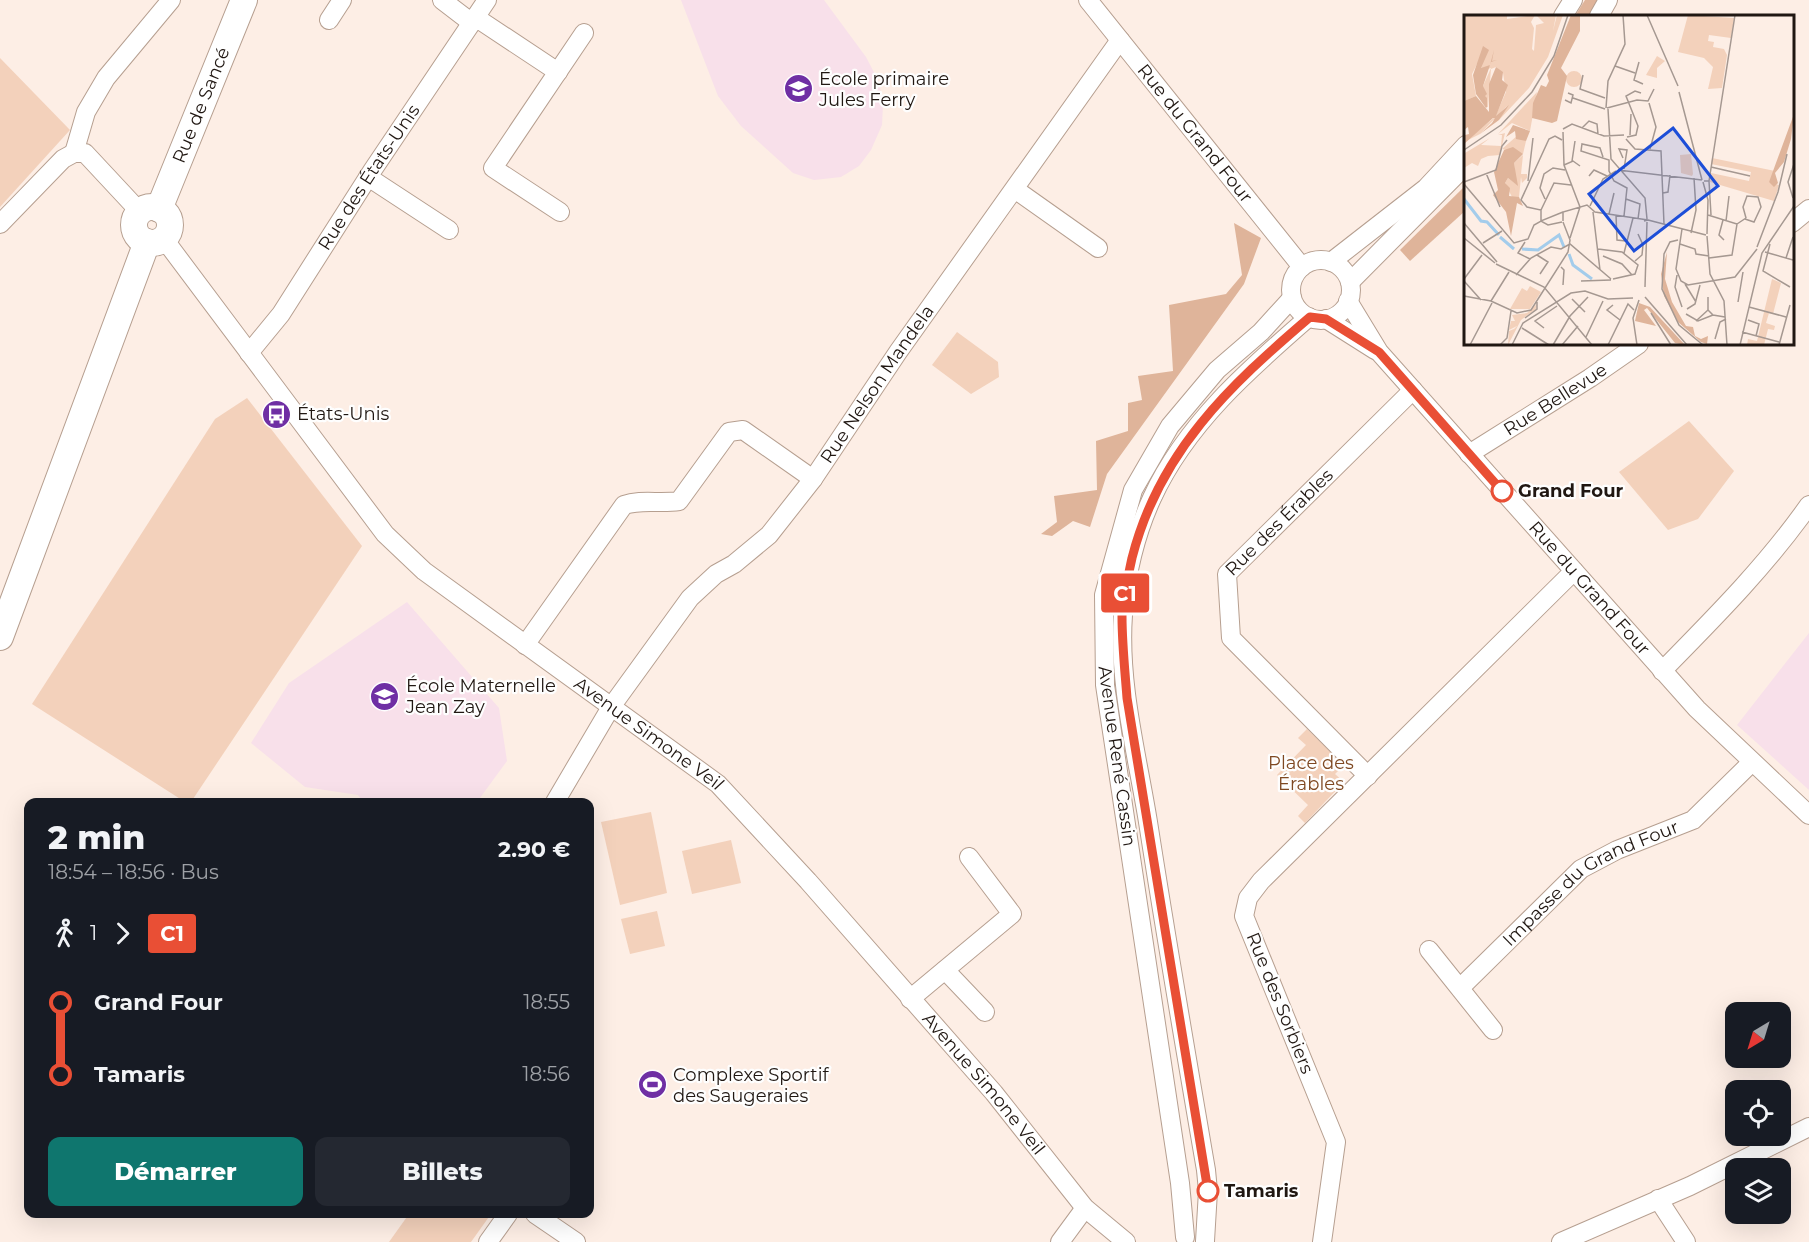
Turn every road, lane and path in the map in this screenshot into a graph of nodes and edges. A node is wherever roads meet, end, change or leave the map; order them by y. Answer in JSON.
{"nodes":[{"id":1,"x":171,"y":0,"type":"edge"},
{"id":2,"x":244,"y":0,"type":"edge"},
{"id":3,"x":342,"y":0,"type":"edge"},
{"id":4,"x":442,"y":0,"type":"edge"},
{"id":5,"x":487,"y":0,"type":"edge"},
{"id":6,"x":1088,"y":0,"type":"edge"},
{"id":7,"x":1559,"y":0,"type":"edge"},
{"id":8,"x":1573,"y":0,"type":"edge"},
{"id":9,"x":1608,"y":0,"type":"edge"},
{"id":10,"x":1550,"y":15,"type":"edge"},
{"id":11,"x":1564,"y":15,"type":"edge"},
{"id":12,"x":1600,"y":15,"type":"edge"},
{"id":13,"x":329,"y":20,"type":"dead end"},
{"id":14,"x":474,"y":20,"type":"junction"},
{"id":15,"x":584,"y":33,"type":"dead end"},
{"id":16,"x":1120,"y":40,"type":"junction"},
{"id":17,"x":558,"y":72,"type":"junction"},
{"id":18,"x":1464,"y":147,"type":"edge"},
{"id":19,"x":74,"y":153,"type":"junction"},
{"id":20,"x":1464,"y":167,"type":"edge"},
{"id":21,"x":368,"y":177,"type":"junction"},
{"id":22,"x":1016,"y":190,"type":"junction"},
{"id":23,"x":150,"y":210,"type":"junction"},
{"id":24,"x":1808,"y":211,"type":"edge"},
{"id":25,"x":560,"y":212,"type":"dead end"},
{"id":26,"x":1794,"y":222,"type":"edge"},
{"id":27,"x":0,"y":224,"type":"edge"},
{"id":28,"x":448,"y":230,"type":"dead end"},
{"id":29,"x":155,"y":240,"type":"junction"},
{"id":30,"x":1098,"y":248,"type":"dead end"},
{"id":31,"x":1331,"y":262,"type":"junction"},
{"id":32,"x":1302,"y":267,"type":"junction"},
{"id":33,"x":1350,"y":282,"type":"junction"},
{"id":34,"x":1292,"y":298,"type":"junction"},
{"id":35,"x":1348,"y":301,"type":"junction"},
{"id":36,"x":1318,"y":318,"type":"junction"},
{"id":37,"x":1638,"y":345,"type":"edge"},
{"id":38,"x":1379,"y":352,"type":"junction"},
{"id":39,"x":249,"y":353,"type":"junction"},
{"id":40,"x":1413,"y":390,"type":"junction"},
{"id":41,"x":1469,"y":454,"type":"junction"},
{"id":42,"x":813,"y":479,"type":"junction"},
{"id":43,"x":1809,"y":505,"type":"edge"},
{"id":44,"x":1574,"y":571,"type":"junction"},
{"id":45,"x":0,"y":637,"type":"edge"},
{"id":46,"x":525,"y":645,"type":"junction"},
{"id":47,"x":1662,"y":671,"type":"junction"},
{"id":48,"x":611,"y":706,"type":"junction"},
{"id":49,"x":1752,"y":762,"type":"junction"},
{"id":50,"x":1368,"y":776,"type":"junction"},
{"id":51,"x":557,"y":798,"type":"edge"},
{"id":52,"x":1809,"y":815,"type":"edge"},
{"id":53,"x":969,"y":857,"type":"dead end"},
{"id":54,"x":1429,"y":950,"type":"dead end"},
{"id":55,"x":945,"y":970,"type":"junction"},
{"id":56,"x":1460,"y":988,"type":"junction"},
{"id":57,"x":910,"y":999,"type":"junction"},
{"id":58,"x":984,"y":1012,"type":"dead end"},
{"id":59,"x":1493,"y":1030,"type":"dead end"},
{"id":60,"x":1809,"y":1127,"type":"edge"},
{"id":61,"x":1658,"y":1199,"type":"junction"},
{"id":62,"x":1085,"y":1208,"type":"junction"},
{"id":63,"x":505,"y":1218,"type":"edge"},
{"id":64,"x":541,"y":1218,"type":"edge"},
{"id":65,"x":1180,"y":1240,"type":"edge"},
{"id":66,"x":488,"y":1242,"type":"edge"},
{"id":67,"x":576,"y":1242,"type":"edge"},
{"id":68,"x":1060,"y":1242,"type":"edge"},
{"id":69,"x":1126,"y":1242,"type":"edge"},
{"id":70,"x":1205,"y":1242,"type":"edge"},
{"id":71,"x":1322,"y":1242,"type":"edge"},
{"id":72,"x":1561,"y":1242,"type":"edge"},
{"id":73,"x":1686,"y":1242,"type":"edge"}],
"edges":[{"from":1,"to":19,"type":"street"},
{"from":2,"to":23,"type":"street","name":"Rue de Sancé"},
{"from":3,"to":13,"type":"street"},
{"from":4,"to":14,"type":"street"},
{"from":5,"to":14,"type":"street","name":"Rue des États-Unis"},
{"from":6,"to":16,"type":"street","name":"Rue du Grand Four"},
{"from":7,"to":10,"type":"street"},
{"from":8,"to":11,"type":"street"},
{"from":9,"to":12,"type":"street"},
{"from":14,"to":17,"type":"street"},
{"from":14,"to":21,"type":"street","name":"Rue des États-Unis"},
{"from":15,"to":17,"type":"street"},
{"from":16,"to":22,"type":"street","name":"Rue Nelson Mandela"},
{"from":16,"to":32,"type":"street","name":"Rue du Grand Four"},
{"from":17,"to":25,"type":"street"},
{"from":18,"to":31,"type":"street"},
{"from":19,"to":23,"type":"street"},
{"from":19,"to":27,"type":"street"},
{"from":20,"to":33,"type":"street"},
{"from":21,"to":28,"type":"street"},
{"from":21,"to":39,"type":"street","name":"Rue des États-Unis"},
{"from":22,"to":30,"type":"street"},
{"from":22,"to":42,"type":"street","name":"Rue Nelson Mandela"},
{"from":23,"to":29,"type":"street"},
{"from":24,"to":26,"type":"street"},
{"from":29,"to":39,"type":"street","name":"Avenue Simone Veil"},
{"from":29,"to":45,"type":"street"},
{"from":31,"to":32,"type":"street"},
{"from":31,"to":33,"type":"street"},
{"from":32,"to":34,"type":"street"},
{"from":33,"to":35,"type":"street"},
{"from":34,"to":36,"type":"street"},
{"from":34,"to":65,"type":"street","name":"Avenue René Cassin"},
{"from":35,"to":36,"type":"street"},
{"from":35,"to":38,"type":"street","name":"Rue du Grand Four"},
{"from":36,"to":38,"type":"street","name":"Rue du Grand Four"},
{"from":36,"to":70,"type":"street","name":"Avenue René Cassin"},
{"from":37,"to":41,"type":"street","name":"Rue Bellevue"},
{"from":38,"to":40,"type":"street","name":"Rue du Grand Four"},
{"from":39,"to":46,"type":"street","name":"Avenue Simone Veil"},
{"from":40,"to":41,"type":"street","name":"Rue du Grand Four"},
{"from":40,"to":50,"type":"street","name":"Rue des Érables"},
{"from":41,"to":44,"type":"street","name":"Rue du Grand Four"},
{"from":42,"to":46,"type":"street"},
{"from":42,"to":48,"type":"street","name":"Rue Nelson Mandela"},
{"from":43,"to":47,"type":"street"},
{"from":44,"to":47,"type":"street","name":"Rue du Grand Four"},
{"from":44,"to":50,"type":"street","name":"Rue des Sorbiers"},
{"from":46,"to":48,"type":"street","name":"Avenue Simone Veil"},
{"from":47,"to":49,"type":"street","name":"Rue du Grand Four"},
{"from":48,"to":51,"type":"street","name":"Rue Nelson Mandela"},
{"from":48,"to":57,"type":"street","name":"Avenue Simone Veil"},
{"from":49,"to":52,"type":"street","name":"Rue du Grand Four"},
{"from":49,"to":56,"type":"street","name":"Impasse du Grand Four"},
{"from":50,"to":71,"type":"street","name":"Rue des Sorbiers"},
{"from":53,"to":55,"type":"street"},
{"from":54,"to":56,"type":"street"},
{"from":55,"to":57,"type":"street"},
{"from":55,"to":58,"type":"street"},
{"from":56,"to":59,"type":"street"},
{"from":57,"to":62,"type":"street","name":"Avenue Simone Veil"},
{"from":60,"to":61,"type":"street"},
{"from":61,"to":72,"type":"street"},
{"from":61,"to":73,"type":"street"},
{"from":62,"to":68,"type":"street"},
{"from":62,"to":69,"type":"street","name":"Avenue Simone Veil"},
{"from":63,"to":66,"type":"street"},
{"from":64,"to":67,"type":"street"},
{"from":65,"to":70,"type":"street"}]}
